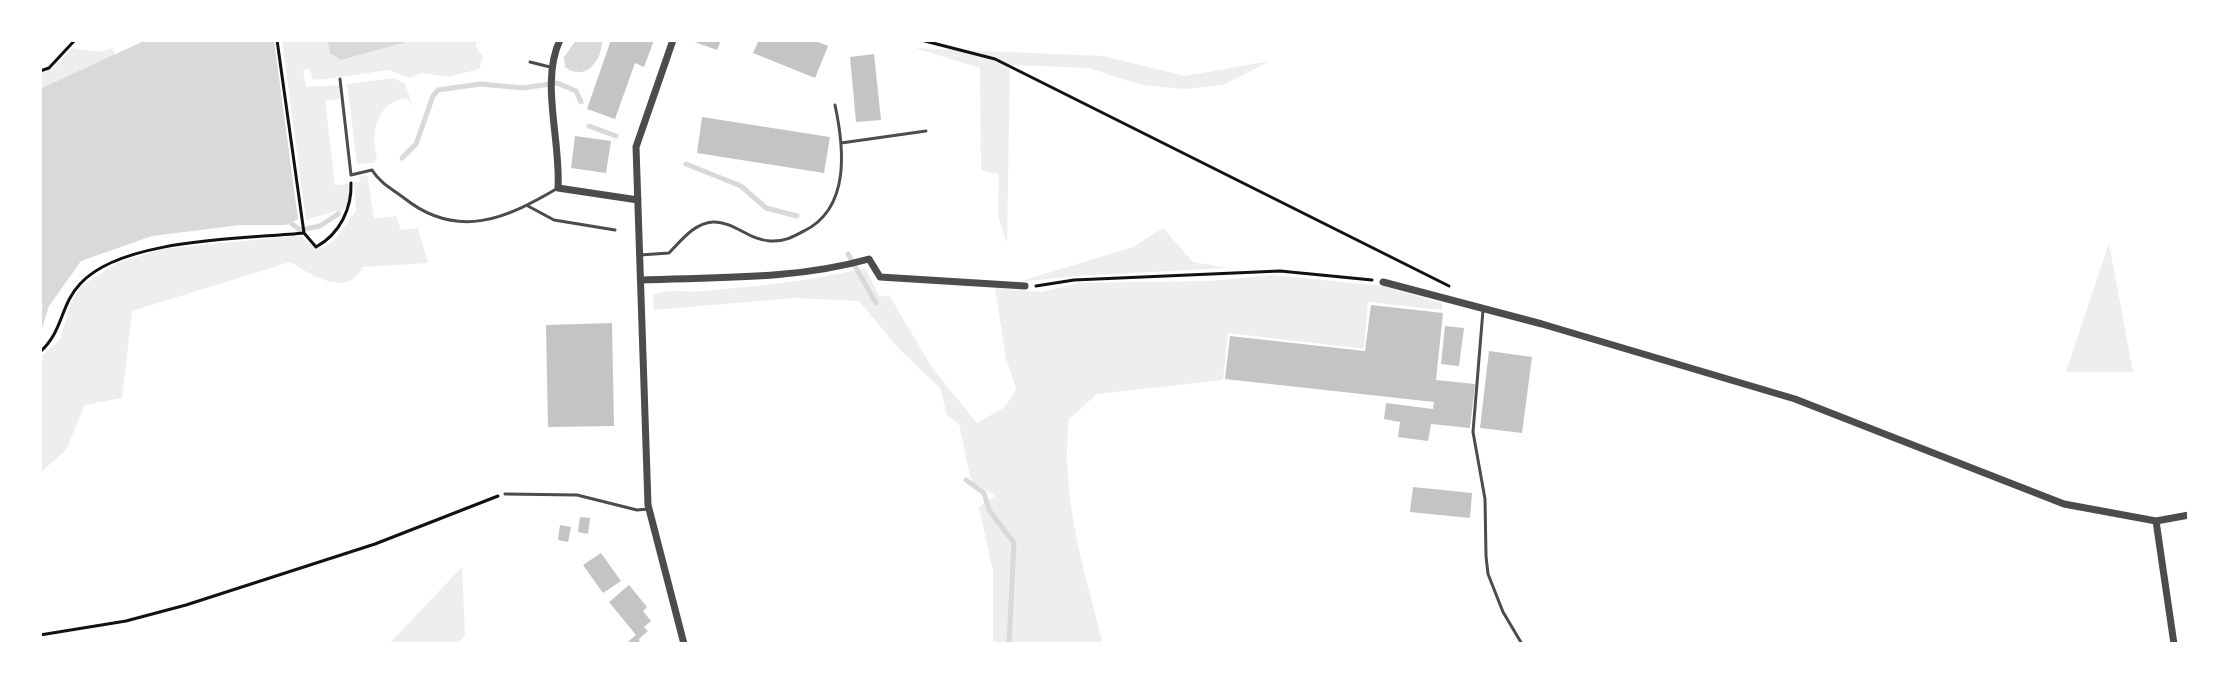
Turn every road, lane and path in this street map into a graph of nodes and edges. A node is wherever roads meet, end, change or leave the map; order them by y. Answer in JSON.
{"nodes":[{"id":1,"x":75,"y":40,"type":"edge"},
{"id":2,"x":277,"y":40,"type":"edge"},
{"id":3,"x":560,"y":40,"type":"edge"},
{"id":4,"x":673,"y":40,"type":"edge"},
{"id":5,"x":921,"y":40,"type":"edge"},
{"id":6,"x":530,"y":62,"type":"dead end"},
{"id":7,"x":550,"y":70,"type":"junction"},
{"id":8,"x":40,"y":71,"type":"edge"},
{"id":9,"x":340,"y":79,"type":"dead end"},
{"id":10,"x":835,"y":105,"type":"dead end"},
{"id":11,"x":926,"y":131,"type":"dead end"},
{"id":12,"x":841,"y":143,"type":"junction"},
{"id":13,"x":351,"y":175,"type":"junction"},
{"id":14,"x":558,"y":188,"type":"junction"},
{"id":15,"x":638,"y":200,"type":"junction"},
{"id":16,"x":528,"y":206,"type":"junction"},
{"id":17,"x":615,"y":230,"type":"dead end"},
{"id":18,"x":304,"y":233,"type":"junction"},
{"id":19,"x":640,"y":255,"type":"junction"},
{"id":20,"x":641,"y":280,"type":"junction"},
{"id":21,"x":1383,"y":282,"type":"joint"},
{"id":22,"x":1025,"y":286,"type":"joint"},
{"id":23,"x":1464,"y":303,"type":"junction"},
{"id":24,"x":1483,"y":310,"type":"junction"},
{"id":25,"x":40,"y":352,"type":"edge"},
{"id":26,"x":505,"y":494,"type":"joint"},
{"id":27,"x":649,"y":508,"type":"junction"},
{"id":28,"x":2189,"y":515,"type":"edge"},
{"id":29,"x":2156,"y":521,"type":"junction"},
{"id":30,"x":40,"y":635,"type":"edge"},
{"id":31,"x":684,"y":644,"type":"edge"},
{"id":32,"x":1522,"y":644,"type":"edge"},
{"id":33,"x":2174,"y":644,"type":"edge"}],
"edges":[{"from":1,"to":8,"type":"path"},
{"from":2,"to":18,"type":"path"},
{"from":3,"to":7,"type":"street"},
{"from":4,"to":15,"type":"street"},
{"from":5,"to":23,"type":"path"},
{"from":6,"to":7,"type":"lane"},
{"from":7,"to":14,"type":"street"},
{"from":9,"to":13,"type":"lane"},
{"from":10,"to":12,"type":"lane"},
{"from":11,"to":12,"type":"lane"},
{"from":12,"to":19,"type":"lane"},
{"from":13,"to":16,"type":"lane"},
{"from":13,"to":18,"type":"path"},
{"from":14,"to":15,"type":"street"},
{"from":14,"to":16,"type":"lane"},
{"from":15,"to":19,"type":"street"},
{"from":16,"to":17,"type":"lane"},
{"from":18,"to":25,"type":"path"},
{"from":19,"to":20,"type":"street"},
{"from":20,"to":22,"type":"street"},
{"from":20,"to":27,"type":"street"},
{"from":21,"to":22,"type":"path"},
{"from":21,"to":23,"type":"street"},
{"from":23,"to":24,"type":"street"},
{"from":24,"to":29,"type":"street"},
{"from":24,"to":32,"type":"lane"},
{"from":26,"to":27,"type":"lane"},
{"from":26,"to":30,"type":"path"},
{"from":27,"to":31,"type":"street"},
{"from":28,"to":29,"type":"street"},
{"from":29,"to":33,"type":"street"}]}
